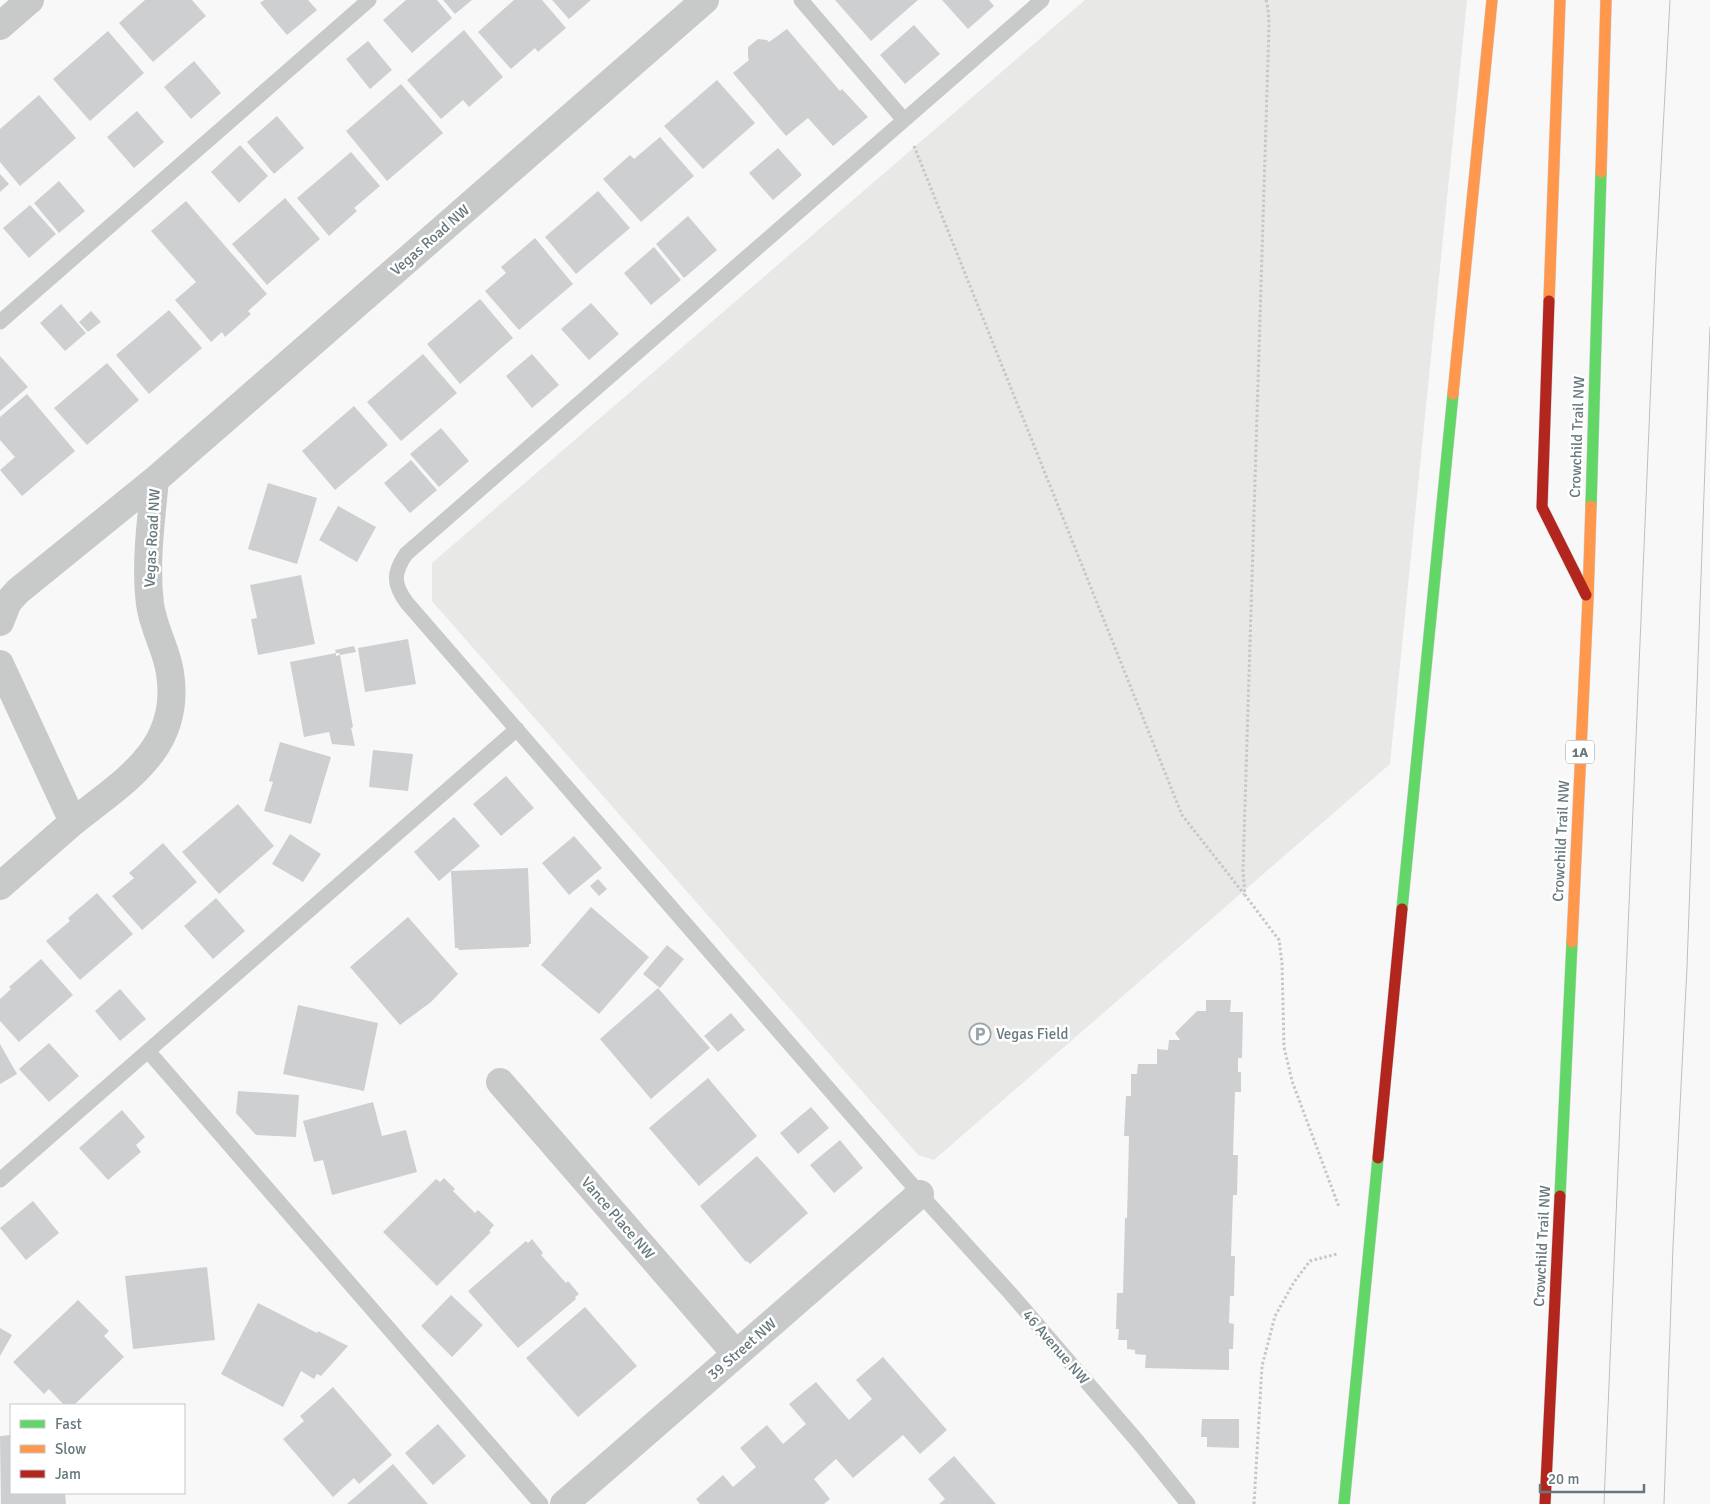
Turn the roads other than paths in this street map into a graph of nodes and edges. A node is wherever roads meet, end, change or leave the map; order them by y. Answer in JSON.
{"nodes":[{"id":1,"x":30,"y":0,"type":"edge"},
{"id":2,"x":368,"y":0,"type":"edge"},
{"id":3,"x":705,"y":0,"type":"edge"},
{"id":4,"x":801,"y":0,"type":"edge"},
{"id":5,"x":1042,"y":0,"type":"edge"},
{"id":6,"x":1492,"y":0,"type":"edge"},
{"id":7,"x":1560,"y":0,"type":"edge"},
{"id":8,"x":1606,"y":0,"type":"edge"},
{"id":9,"x":0,"y":26,"type":"edge"},
{"id":10,"x":904,"y":120,"type":"junction"},
{"id":11,"x":0,"y":322,"type":"edge"},
{"id":12,"x":155,"y":480,"type":"junction"},
{"id":13,"x":1588,"y":599,"type":"junction"},
{"id":14,"x":0,"y":622,"type":"edge"},
{"id":15,"x":0,"y":664,"type":"edge"},
{"id":16,"x":517,"y":729,"type":"junction"},
{"id":17,"x":73,"y":822,"type":"junction"},
{"id":18,"x":0,"y":886,"type":"edge"},
{"id":19,"x":148,"y":1051,"type":"junction"},
{"id":20,"x":500,"y":1082,"type":"dead end"},
{"id":21,"x":0,"y":1180,"type":"edge"},
{"id":22,"x":920,"y":1194,"type":"junction"},
{"id":23,"x":736,"y":1354,"type":"junction"},
{"id":24,"x":1188,"y":1503,"type":"edge"},
{"id":25,"x":541,"y":1504,"type":"edge"},
{"id":26,"x":564,"y":1504,"type":"edge"},
{"id":27,"x":1344,"y":1504,"type":"edge"},
{"id":28,"x":1545,"y":1504,"type":"edge"}],
"edges":[{"from":1,"to":9,"type":"street"},
{"from":2,"to":11,"type":"lane"},
{"from":3,"to":12,"type":"street","name":"Vegas Road NW"},
{"from":4,"to":10,"type":"lane"},
{"from":5,"to":10,"type":"lane"},
{"from":6,"to":27,"type":"main road"},
{"from":7,"to":13,"type":"main road"},
{"from":8,"to":13,"type":"main road","name":"Crowchild Trail NW","number":"1A"},
{"from":10,"to":16,"type":"lane","name":"46 Avenue NW"},
{"from":12,"to":14,"type":"street","name":"Vegas Road NW"},
{"from":12,"to":17,"type":"street","name":"Vegas Road NW"},
{"from":13,"to":28,"type":"main road","name":"Crowchild Trail NW","number":"1A"},
{"from":15,"to":17,"type":"street"},
{"from":16,"to":19,"type":"lane"},
{"from":16,"to":22,"type":"lane","name":"46 Avenue NW"},
{"from":17,"to":18,"type":"street","name":"Vegas Road NW"},
{"from":19,"to":21,"type":"lane"},
{"from":19,"to":25,"type":"lane"},
{"from":20,"to":23,"type":"street","name":"Vance Place NW"},
{"from":22,"to":23,"type":"street","name":"39 Street NW"},
{"from":22,"to":24,"type":"lane","name":"46 Avenue NW"},
{"from":23,"to":26,"type":"street","name":"39 Street NW"}]}
